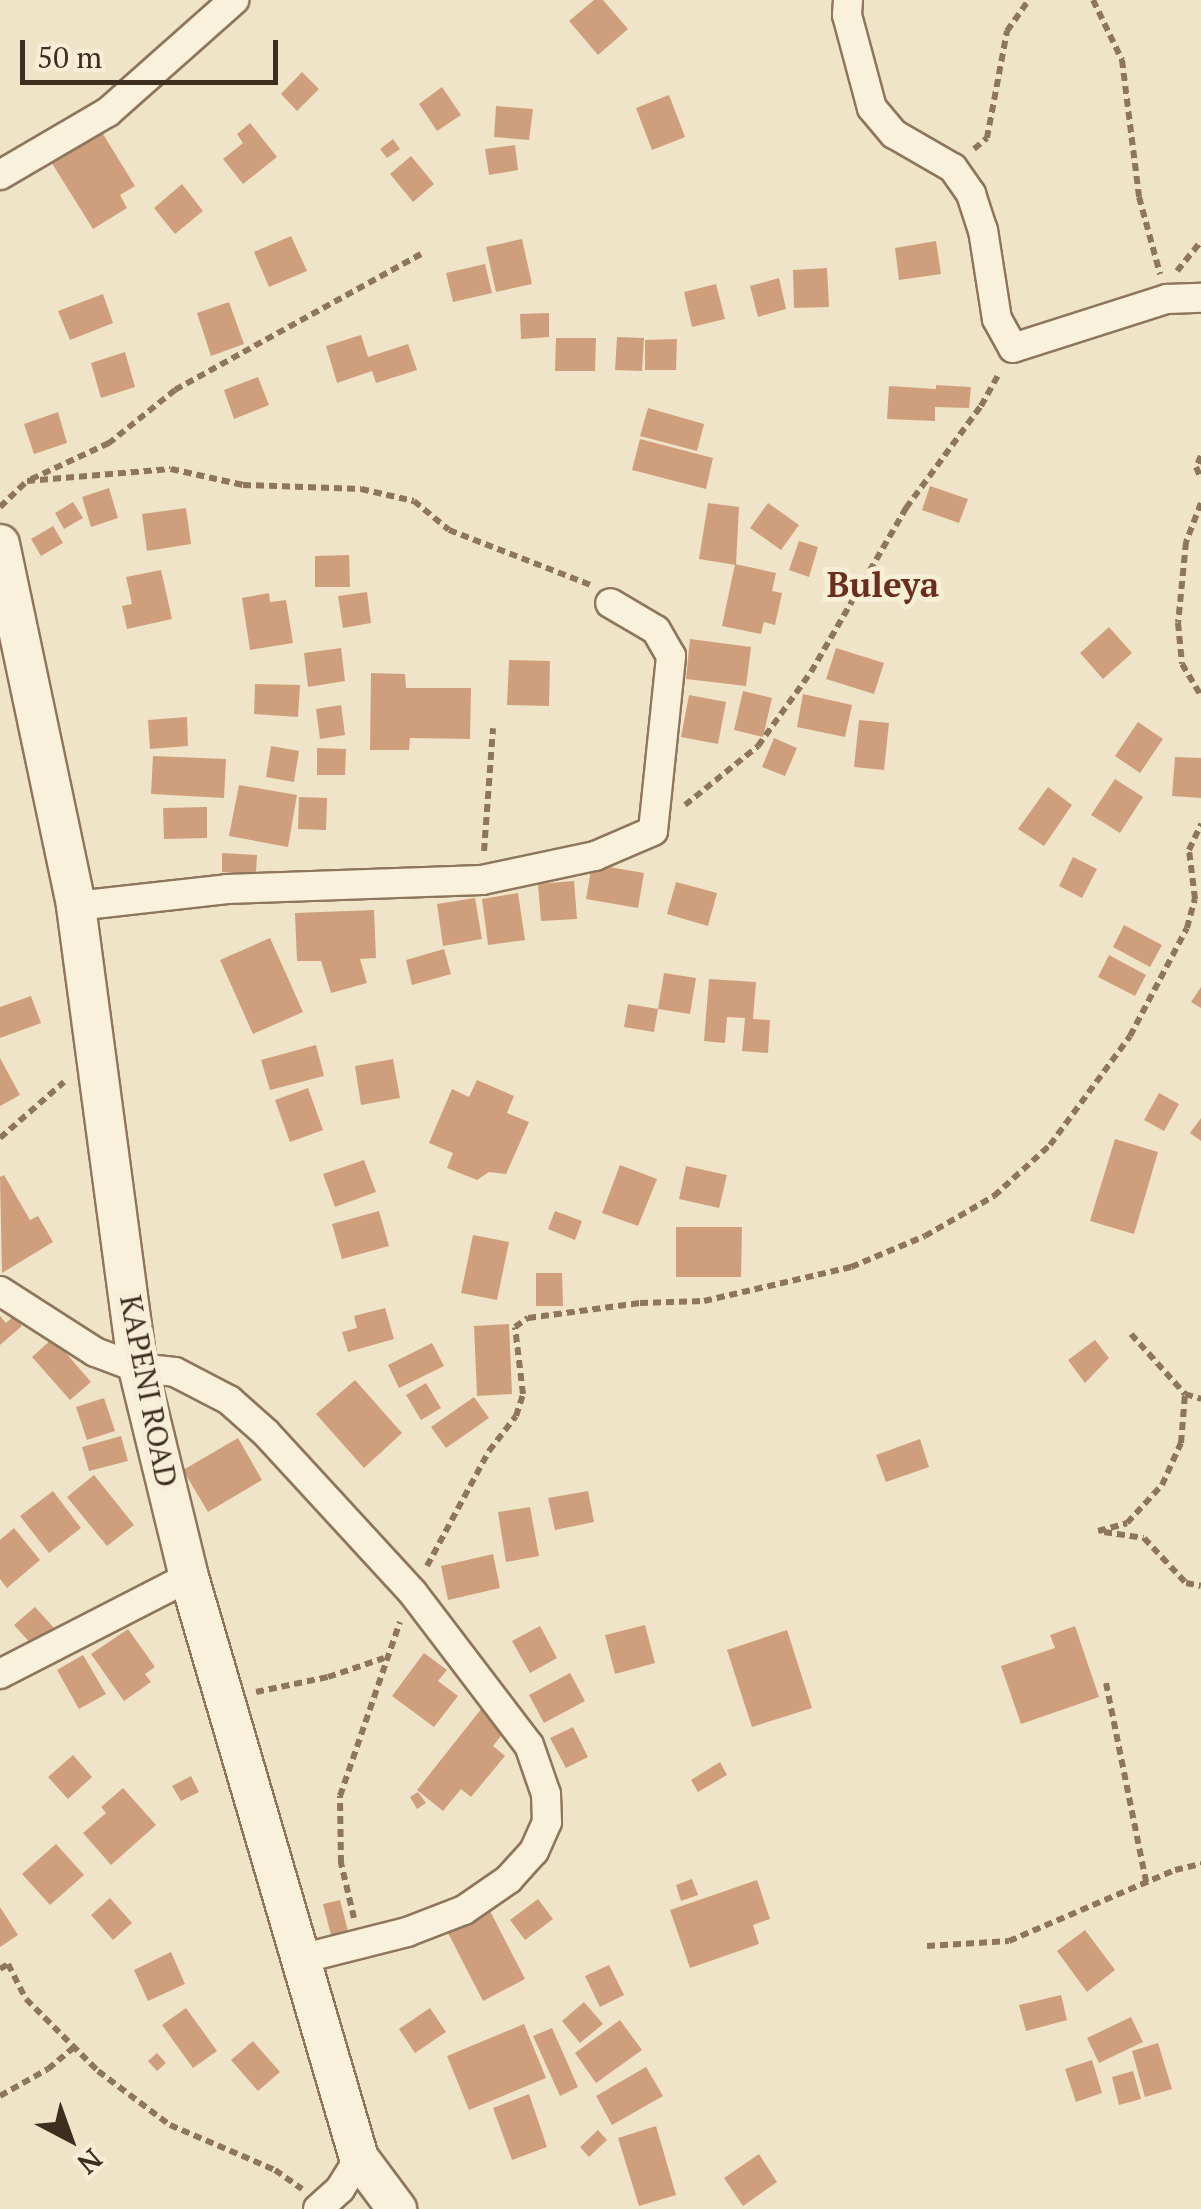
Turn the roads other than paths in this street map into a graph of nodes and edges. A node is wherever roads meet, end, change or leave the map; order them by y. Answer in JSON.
{"nodes":[{"id":1,"x":234,"y":0,"type":"edge"},
{"id":2,"x":848,"y":0,"type":"edge"},
{"id":3,"x":0,"y":174,"type":"edge"},
{"id":4,"x":1201,"y":298,"type":"edge"},
{"id":5,"x":0,"y":544,"type":"edge"},
{"id":6,"x":610,"y":603,"type":"road end"},
{"id":7,"x":76,"y":906,"type":"junction"},
{"id":8,"x":0,"y":1291,"type":"edge"},
{"id":9,"x":138,"y":1368,"type":"junction"},
{"id":10,"x":188,"y":1577,"type":"junction"},
{"id":11,"x":0,"y":1674,"type":"edge"},
{"id":12,"x":300,"y":1959,"type":"junction"},
{"id":13,"x":336,"y":2194,"type":"edge"},
{"id":14,"x":397,"y":2209,"type":"edge"}],
"edges":[{"from":1,"to":3,"type":"street"},
{"from":2,"to":4,"type":"street"},
{"from":5,"to":7,"type":"main road","name":"KAPENI ROAD"},
{"from":6,"to":7,"type":"street"},
{"from":7,"to":9,"type":"main road","name":"KAPENI ROAD"},
{"from":8,"to":9,"type":"street"},
{"from":9,"to":10,"type":"main road","name":"KAPENI ROAD"},
{"from":9,"to":12,"type":"street"},
{"from":10,"to":11,"type":"street"},
{"from":10,"to":12,"type":"main road","name":"KAPENI ROAD"},
{"from":12,"to":13,"type":"main road","name":"KAPENI ROAD"},
{"from":13,"to":14,"type":"main road","name":"KAPENI ROAD"}]}
